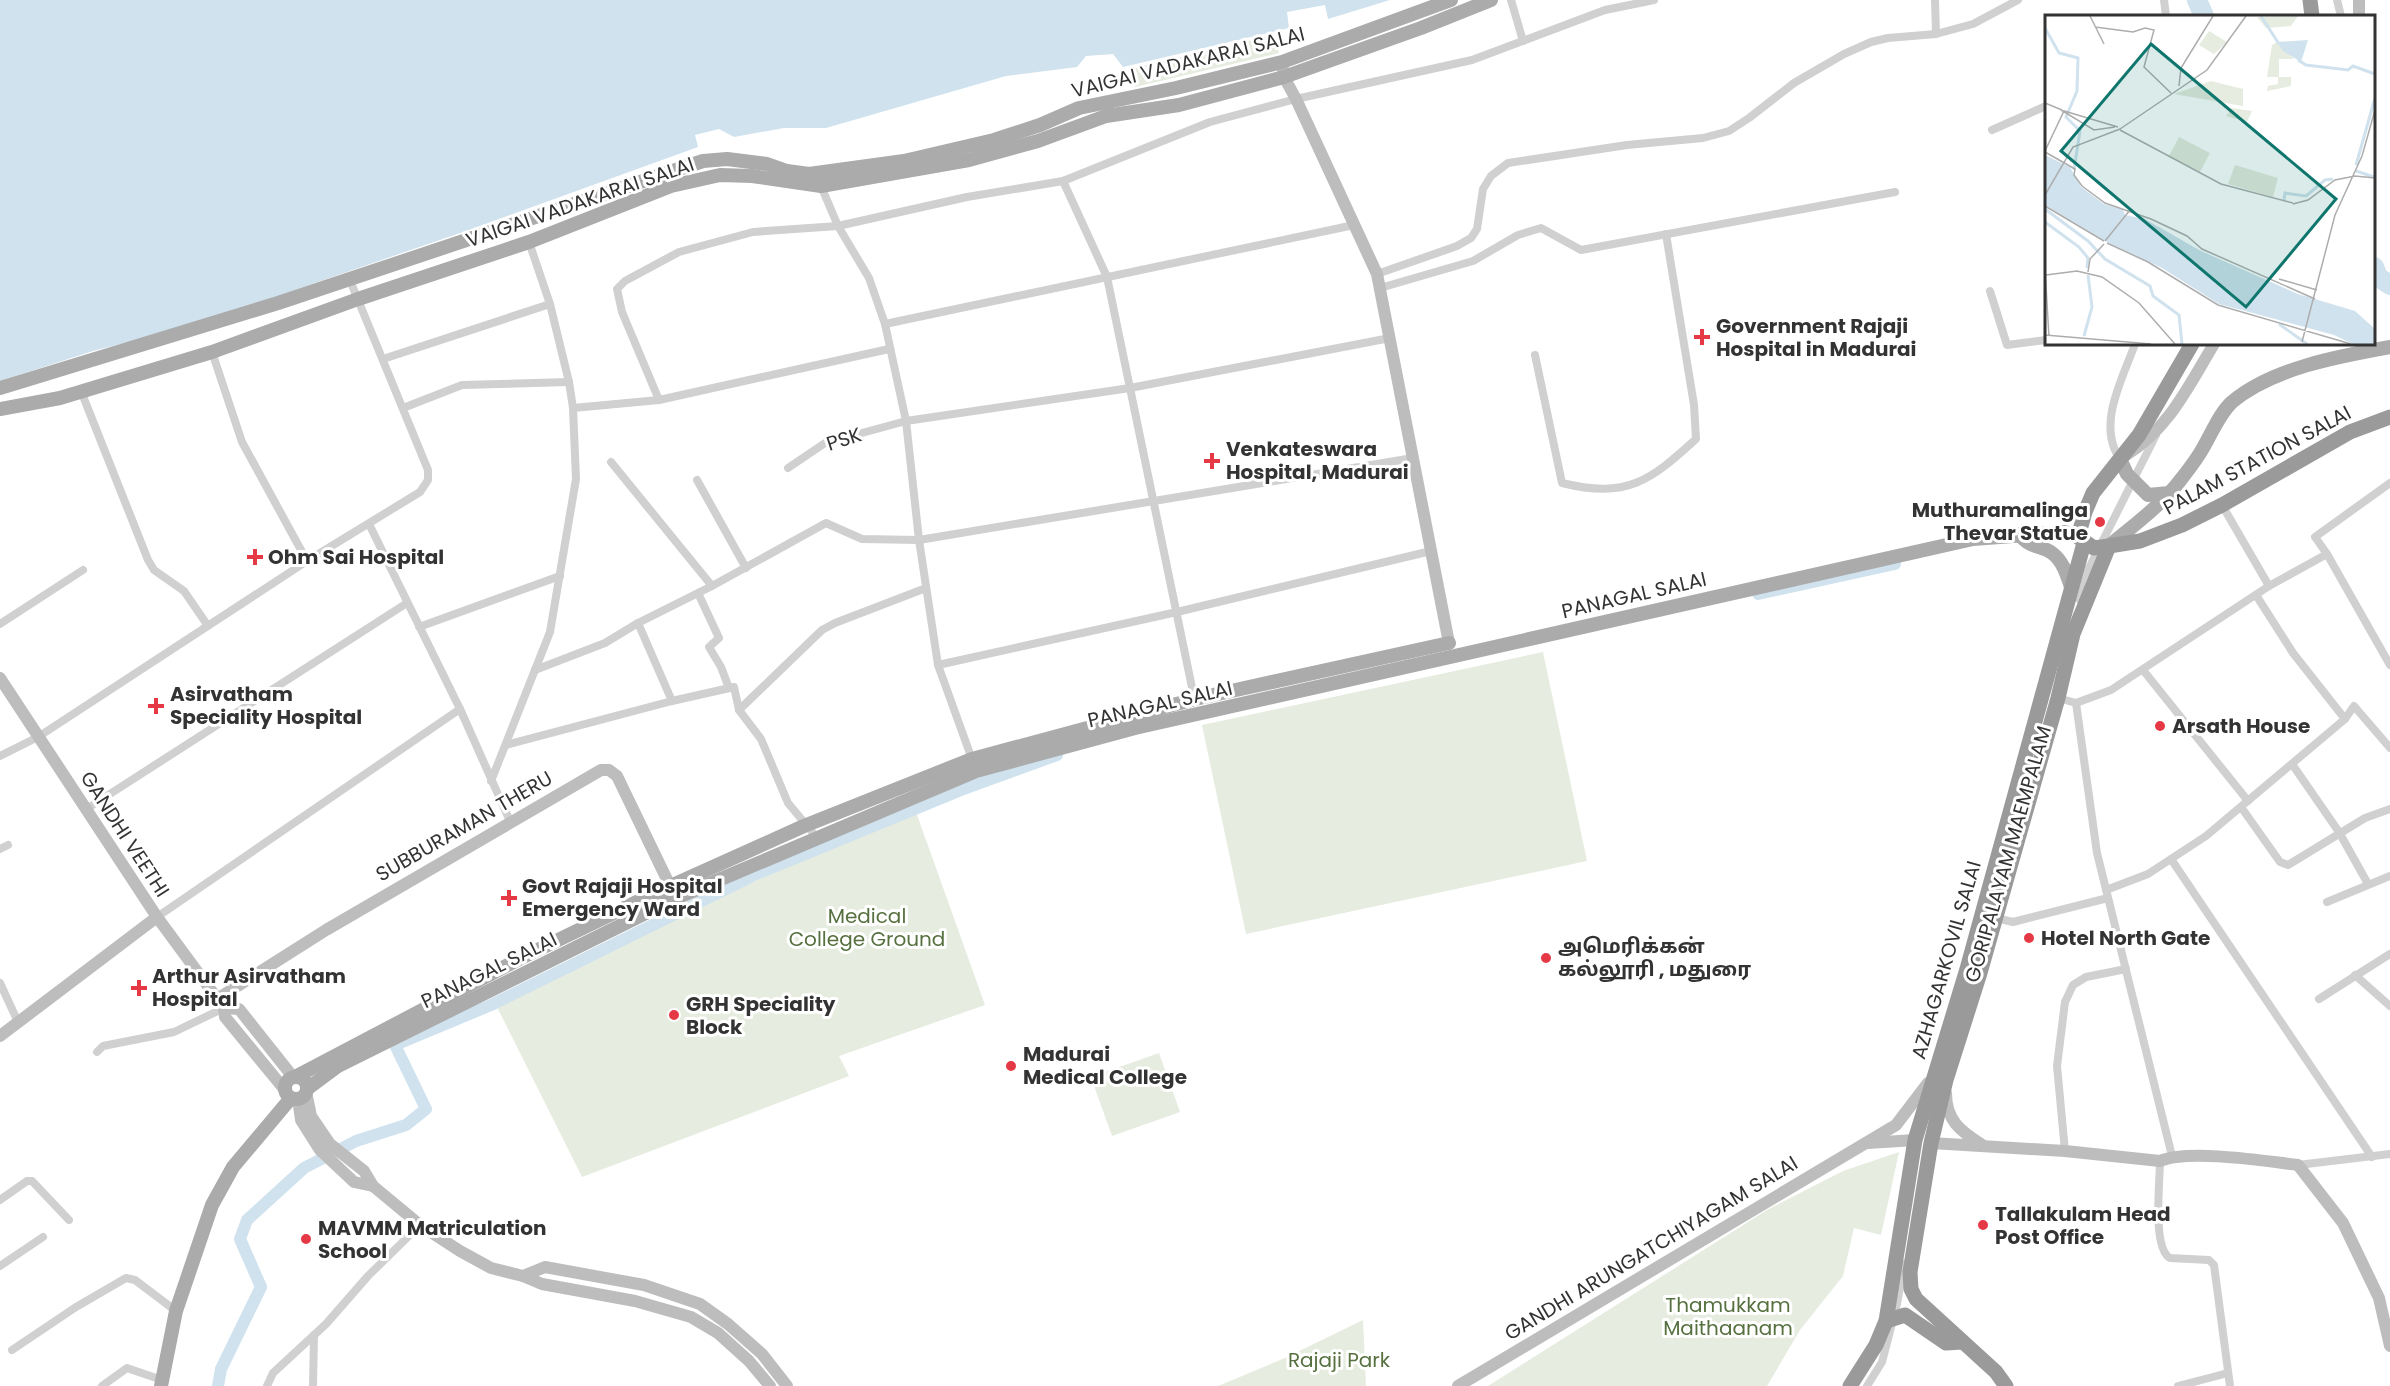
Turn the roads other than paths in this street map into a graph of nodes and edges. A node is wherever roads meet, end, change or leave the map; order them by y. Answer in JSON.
{"nodes":[{"id":1,"x":1451,"y":0,"type":"edge"},
{"id":2,"x":1491,"y":0,"type":"edge"},
{"id":3,"x":1511,"y":0,"type":"edge"},
{"id":4,"x":1654,"y":0,"type":"edge"},
{"id":5,"x":1935,"y":0,"type":"edge"},
{"id":6,"x":2018,"y":0,"type":"edge"},
{"id":7,"x":2164,"y":0,"type":"edge"},
{"id":8,"x":2310,"y":0,"type":"edge"},
{"id":9,"x":2337,"y":0,"type":"edge"},
{"id":10,"x":2166,"y":15,"type":"edge"},
{"id":11,"x":2312,"y":15,"type":"edge"},
{"id":12,"x":2341,"y":15,"type":"edge"},
{"id":13,"x":1936,"y":34,"type":"junction"},
{"id":14,"x":1523,"y":41,"type":"junction"},
{"id":15,"x":1282,"y":62,"type":"junction"},
{"id":16,"x":1284,"y":76,"type":"junction"},
{"id":17,"x":1296,"y":99,"type":"junction"},
{"id":18,"x":2045,"y":106,"type":"edge"},
{"id":19,"x":1992,"y":130,"type":"dead end"},
{"id":20,"x":1063,"y":181,"type":"junction"},
{"id":21,"x":821,"y":186,"type":"junction"},
{"id":22,"x":1895,"y":192,"type":"dead end"},
{"id":23,"x":1354,"y":225,"type":"junction"},
{"id":24,"x":838,"y":226,"type":"junction"},
{"id":25,"x":1666,"y":234,"type":"junction"},
{"id":26,"x":529,"y":242,"type":"junction"},
{"id":27,"x":1377,"y":274,"type":"junction"},
{"id":28,"x":1107,"y":277,"type":"junction"},
{"id":29,"x":349,"y":278,"type":"junction"},
{"id":30,"x":1380,"y":288,"type":"junction"},
{"id":31,"x":1990,"y":291,"type":"dead end"},
{"id":32,"x":358,"y":299,"type":"junction"},
{"id":33,"x":550,"y":304,"type":"junction"},
{"id":34,"x":885,"y":324,"type":"junction"},
{"id":35,"x":1390,"y":338,"type":"junction"},
{"id":36,"x":2045,"y":340,"type":"edge"},
{"id":37,"x":2135,"y":345,"type":"edge"},
{"id":38,"x":2191,"y":345,"type":"edge"},
{"id":39,"x":2206,"y":345,"type":"edge"},
{"id":40,"x":2213,"y":345,"type":"edge"},
{"id":41,"x":2390,"y":347,"type":"edge"},
{"id":42,"x":889,"y":349,"type":"junction"},
{"id":43,"x":212,"y":352,"type":"junction"},
{"id":44,"x":1535,"y":356,"type":"dead end"},
{"id":45,"x":383,"y":359,"type":"junction"},
{"id":46,"x":569,"y":382,"type":"junction"},
{"id":47,"x":0,"y":387,"type":"edge"},
{"id":48,"x":1130,"y":388,"type":"junction"},
{"id":49,"x":81,"y":391,"type":"junction"},
{"id":50,"x":658,"y":400,"type":"junction"},
{"id":51,"x":403,"y":408,"type":"junction"},
{"id":52,"x":573,"y":408,"type":"junction"},
{"id":53,"x":0,"y":409,"type":"edge"},
{"id":54,"x":2390,"y":417,"type":"edge"},
{"id":55,"x":906,"y":420,"type":"junction"},
{"id":56,"x":1413,"y":458,"type":"junction"},
{"id":57,"x":2120,"y":459,"type":"junction"},
{"id":58,"x":611,"y":462,"type":"dead end"},
{"id":59,"x":788,"y":468,"type":"dead end"},
{"id":60,"x":697,"y":480,"type":"dead end"},
{"id":61,"x":2390,"y":483,"type":"edge"},
{"id":62,"x":2169,"y":493,"type":"junction"},
{"id":63,"x":1153,"y":500,"type":"junction"},
{"id":64,"x":2222,"y":505,"type":"junction"},
{"id":65,"x":369,"y":525,"type":"junction"},
{"id":66,"x":2019,"y":534,"type":"junction"},
{"id":67,"x":919,"y":540,"type":"junction"},
{"id":68,"x":2081,"y":540,"type":"junction"},
{"id":69,"x":2109,"y":546,"type":"junction"},
{"id":70,"x":1431,"y":551,"type":"junction"},
{"id":71,"x":2327,"y":554,"type":"junction"},
{"id":72,"x":307,"y":561,"type":"junction"},
{"id":73,"x":746,"y":568,"type":"junction"},
{"id":74,"x":83,"y":570,"type":"dead end"},
{"id":75,"x":560,"y":576,"type":"junction"},
{"id":76,"x":712,"y":586,"type":"junction"},
{"id":77,"x":2270,"y":586,"type":"junction"},
{"id":78,"x":2071,"y":587,"type":"junction"},
{"id":79,"x":926,"y":588,"type":"junction"},
{"id":80,"x":698,"y":593,"type":"junction"},
{"id":81,"x":2256,"y":596,"type":"junction"},
{"id":82,"x":407,"y":603,"type":"junction"},
{"id":83,"x":1177,"y":612,"type":"junction"},
{"id":84,"x":638,"y":623,"type":"junction"},
{"id":85,"x":0,"y":624,"type":"edge"},
{"id":86,"x":208,"y":626,"type":"junction"},
{"id":87,"x":419,"y":627,"type":"junction"},
{"id":88,"x":1449,"y":643,"type":"joint"},
{"id":89,"x":938,"y":665,"type":"junction"},
{"id":90,"x":2390,"y":665,"type":"edge"},
{"id":91,"x":535,"y":670,"type":"junction"},
{"id":92,"x":2143,"y":670,"type":"junction"},
{"id":93,"x":0,"y":678,"type":"edge"},
{"id":94,"x":729,"y":688,"type":"junction"},
{"id":95,"x":2058,"y":698,"type":"junction"},
{"id":96,"x":1195,"y":699,"type":"junction"},
{"id":97,"x":672,"y":701,"type":"junction"},
{"id":98,"x":2076,"y":703,"type":"junction"},
{"id":99,"x":460,"y":709,"type":"junction"},
{"id":100,"x":739,"y":710,"type":"junction"},
{"id":101,"x":1198,"y":714,"type":"junction"},
{"id":102,"x":2344,"y":719,"type":"junction"},
{"id":103,"x":38,"y":737,"type":"junction"},
{"id":104,"x":506,"y":745,"type":"junction"},
{"id":105,"x":2390,"y":748,"type":"edge"},
{"id":106,"x":0,"y":756,"type":"edge"},
{"id":107,"x":2292,"y":764,"type":"junction"},
{"id":108,"x":974,"y":765,"type":"junction"},
{"id":109,"x":491,"y":781,"type":"junction"},
{"id":110,"x":2245,"y":804,"type":"junction"},
{"id":111,"x":2390,"y":809,"type":"edge"},
{"id":112,"x":85,"y":810,"type":"junction"},
{"id":113,"x":510,"y":821,"type":"junction"},
{"id":114,"x":806,"y":826,"type":"junction"},
{"id":115,"x":2339,"y":832,"type":"junction"},
{"id":116,"x":818,"y":839,"type":"junction"},
{"id":117,"x":2171,"y":859,"type":"junction"},
{"id":118,"x":2390,"y":876,"type":"edge"},
{"id":119,"x":2368,"y":884,"type":"junction"},
{"id":120,"x":673,"y":892,"type":"junction"},
{"id":121,"x":2107,"y":894,"type":"junction"},
{"id":122,"x":2327,"y":902,"type":"dead end"},
{"id":123,"x":157,"y":917,"type":"junction"},
{"id":124,"x":1996,"y":918,"type":"junction"},
{"id":125,"x":2390,"y":954,"type":"edge"},
{"id":126,"x":2126,"y":969,"type":"junction"},
{"id":127,"x":2355,"y":975,"type":"junction"},
{"id":128,"x":0,"y":983,"type":"edge"},
{"id":129,"x":2319,"y":999,"type":"dead end"},
{"id":130,"x":220,"y":1003,"type":"junction"},
{"id":131,"x":2390,"y":1006,"type":"edge"},
{"id":132,"x":18,"y":1022,"type":"junction"},
{"id":133,"x":0,"y":1036,"type":"edge"},
{"id":134,"x":97,"y":1052,"type":"dead end"},
{"id":135,"x":1938,"y":1066,"type":"junction"},
{"id":136,"x":295,"y":1076,"type":"junction"},
{"id":137,"x":1946,"y":1080,"type":"junction"},
{"id":138,"x":297,"y":1093,"type":"junction"},
{"id":139,"x":1915,"y":1140,"type":"junction"},
{"id":140,"x":1931,"y":1143,"type":"junction"},
{"id":141,"x":1864,"y":1144,"type":"junction"},
{"id":142,"x":1985,"y":1146,"type":"junction"},
{"id":143,"x":325,"y":1147,"type":"junction"},
{"id":144,"x":2065,"y":1151,"type":"junction"},
{"id":145,"x":2390,"y":1154,"type":"edge"},
{"id":146,"x":2372,"y":1157,"type":"junction"},
{"id":147,"x":2166,"y":1158,"type":"junction"},
{"id":148,"x":2298,"y":1165,"type":"junction"},
{"id":149,"x":373,"y":1186,"type":"junction"},
{"id":150,"x":0,"y":1200,"type":"edge"},
{"id":151,"x":69,"y":1220,"type":"dead end"},
{"id":152,"x":420,"y":1225,"type":"junction"},
{"id":153,"x":43,"y":1237,"type":"dead end"},
{"id":154,"x":0,"y":1266,"type":"edge"},
{"id":155,"x":523,"y":1276,"type":"junction"},
{"id":156,"x":176,"y":1311,"type":"junction"},
{"id":157,"x":1886,"y":1321,"type":"junction"},
{"id":158,"x":314,"y":1335,"type":"junction"},
{"id":159,"x":1962,"y":1342,"type":"junction"},
{"id":160,"x":2390,"y":1346,"type":"edge"},
{"id":161,"x":12,"y":1350,"type":"dead end"},
{"id":162,"x":2228,"y":1373,"type":"junction"},
{"id":163,"x":162,"y":1383,"type":"edge"},
{"id":164,"x":102,"y":1386,"type":"edge"},
{"id":165,"x":267,"y":1386,"type":"edge"},
{"id":166,"x":313,"y":1386,"type":"edge"},
{"id":167,"x":770,"y":1386,"type":"edge"},
{"id":168,"x":787,"y":1386,"type":"edge"},
{"id":169,"x":1458,"y":1386,"type":"edge"},
{"id":170,"x":1850,"y":1386,"type":"edge"},
{"id":171,"x":1867,"y":1386,"type":"edge"},
{"id":172,"x":2006,"y":1386,"type":"edge"},
{"id":173,"x":2178,"y":1386,"type":"edge"},
{"id":174,"x":2230,"y":1386,"type":"edge"}],
"edges":[{"from":1,"to":15,"type":"main road","name":"VAIGAI VADAKARAI SALAI"},
{"from":2,"to":16,"type":"main road","name":"VAIGAI VADAKARAI SALAI"},
{"from":3,"to":14,"type":"street"},
{"from":4,"to":14,"type":"street"},
{"from":5,"to":13,"type":"street"},
{"from":6,"to":13,"type":"street"},
{"from":7,"to":10,"type":"street"},
{"from":8,"to":11,"type":"highway"},
{"from":9,"to":12,"type":"street"},
{"from":13,"to":27,"type":"street"},
{"from":14,"to":17,"type":"street"},
{"from":15,"to":16,"type":"street"},
{"from":15,"to":29,"type":"main road","name":"VAIGAI VADAKARAI SALAI"},
{"from":16,"to":17,"type":"street"},
{"from":16,"to":21,"type":"main road","name":"VAIGAI VADAKARAI SALAI"},
{"from":17,"to":20,"type":"street"},
{"from":17,"to":23,"type":"street"},
{"from":18,"to":19,"type":"street"},
{"from":20,"to":24,"type":"street"},
{"from":20,"to":28,"type":"street"},
{"from":21,"to":24,"type":"street"},
{"from":21,"to":26,"type":"main road","name":"VAIGAI VADAKARAI SALAI"},
{"from":22,"to":25,"type":"street"},
{"from":23,"to":27,"type":"street"},
{"from":23,"to":28,"type":"street"},
{"from":24,"to":34,"type":"street"},
{"from":24,"to":50,"type":"street"},
{"from":25,"to":30,"type":"street"},
{"from":25,"to":44,"type":"street"},
{"from":26,"to":32,"type":"main road","name":"VAIGAI VADAKARAI SALAI"},
{"from":26,"to":33,"type":"street"},
{"from":27,"to":30,"type":"street"},
{"from":28,"to":34,"type":"street"},
{"from":28,"to":48,"type":"street"},
{"from":29,"to":32,"type":"street"},
{"from":29,"to":47,"type":"main road","name":"VAIGAI VADAKARAI SALAI"},
{"from":30,"to":35,"type":"street"},
{"from":31,"to":36,"type":"street"},
{"from":32,"to":43,"type":"main road","name":"VAIGAI VADAKARAI SALAI"},
{"from":32,"to":45,"type":"street"},
{"from":33,"to":45,"type":"street"},
{"from":33,"to":46,"type":"street"},
{"from":34,"to":42,"type":"street"},
{"from":35,"to":48,"type":"street","name":"PSK"},
{"from":35,"to":56,"type":"street"},
{"from":37,"to":57,"type":"street"},
{"from":38,"to":57,"type":"highway","name":"AZHAGARKOVIL SALAI"},
{"from":39,"to":171,"type":"street","name":"GORIPALAYAM MAEMPALAM"},
{"from":40,"to":57,"type":"street"},
{"from":41,"to":62,"type":"main road"},
{"from":42,"to":50,"type":"street"},
{"from":42,"to":55,"type":"street"},
{"from":43,"to":49,"type":"main road","name":"VAIGAI VADAKARAI SALAI"},
{"from":43,"to":72,"type":"street"},
{"from":45,"to":51,"type":"street"},
{"from":46,"to":51,"type":"street"},
{"from":46,"to":52,"type":"street"},
{"from":48,"to":55,"type":"street","name":"PSK"},
{"from":48,"to":63,"type":"street"},
{"from":49,"to":53,"type":"main road","name":"VAIGAI VADAKARAI SALAI"},
{"from":49,"to":86,"type":"street"},
{"from":50,"to":52,"type":"street"},
{"from":51,"to":65,"type":"street"},
{"from":52,"to":75,"type":"street"},
{"from":54,"to":64,"type":"highway","name":"PALAM STATION SALAI"},
{"from":55,"to":59,"type":"street","name":"PSK"},
{"from":55,"to":67,"type":"street"},
{"from":56,"to":63,"type":"street"},
{"from":56,"to":70,"type":"street"},
{"from":57,"to":62,"type":"main road"},
{"from":57,"to":68,"type":"highway","name":"AZHAGARKOVIL SALAI"},
{"from":58,"to":76,"type":"street"},
{"from":60,"to":73,"type":"street"},
{"from":61,"to":71,"type":"street"},
{"from":62,"to":69,"type":"main road"},
{"from":63,"to":67,"type":"street"},
{"from":63,"to":83,"type":"street"},
{"from":64,"to":69,"type":"highway","name":"PALAM STATION SALAI"},
{"from":64,"to":77,"type":"street"},
{"from":65,"to":72,"type":"street"},
{"from":65,"to":82,"type":"street"},
{"from":66,"to":68,"type":"main road","name":"PANAGAL SALAI"},
{"from":66,"to":78,"type":"main road"},
{"from":66,"to":101,"type":"main road","name":"PANAGAL SALAI"},
{"from":67,"to":73,"type":"street"},
{"from":67,"to":79,"type":"street"},
{"from":68,"to":69,"type":"highway","name":"PALAM STATION SALAI"},
{"from":68,"to":78,"type":"highway","name":"AZHAGARKOVIL SALAI"},
{"from":69,"to":95,"type":"highway","name":"AZHAGARKOVIL SALAI"},
{"from":70,"to":83,"type":"street"},
{"from":70,"to":88,"type":"street"},
{"from":71,"to":77,"type":"street"},
{"from":71,"to":90,"type":"street"},
{"from":72,"to":86,"type":"street"},
{"from":73,"to":76,"type":"street"},
{"from":74,"to":85,"type":"street"},
{"from":75,"to":87,"type":"street"},
{"from":75,"to":91,"type":"street"},
{"from":76,"to":80,"type":"street"},
{"from":77,"to":81,"type":"street"},
{"from":78,"to":135,"type":"highway","name":"AZHAGARKOVIL SALAI"},
{"from":79,"to":89,"type":"street"},
{"from":79,"to":100,"type":"street"},
{"from":80,"to":84,"type":"street"},
{"from":80,"to":94,"type":"street"},
{"from":81,"to":92,"type":"street"},
{"from":81,"to":102,"type":"street"},
{"from":82,"to":87,"type":"street"},
{"from":82,"to":112,"type":"street"},
{"from":83,"to":89,"type":"street"},
{"from":83,"to":96,"type":"street"},
{"from":84,"to":91,"type":"street"},
{"from":84,"to":97,"type":"street"},
{"from":86,"to":103,"type":"street"},
{"from":87,"to":99,"type":"street"},
{"from":88,"to":96,"type":"main road","name":"PANAGAL SALAI"},
{"from":89,"to":108,"type":"street"},
{"from":91,"to":104,"type":"street"},
{"from":92,"to":98,"type":"street"},
{"from":92,"to":110,"type":"street"},
{"from":93,"to":103,"type":"street","name":"GANDHI VEETHI"},
{"from":94,"to":97,"type":"street"},
{"from":94,"to":100,"type":"street"},
{"from":95,"to":98,"type":"street"},
{"from":95,"to":124,"type":"highway","name":"AZHAGARKOVIL SALAI"},
{"from":96,"to":101,"type":"street"},
{"from":96,"to":108,"type":"main road","name":"PANAGAL SALAI"},
{"from":97,"to":104,"type":"street"},
{"from":98,"to":121,"type":"street"},
{"from":99,"to":109,"type":"street"},
{"from":99,"to":123,"type":"street"},
{"from":100,"to":114,"type":"street"},
{"from":101,"to":108,"type":"main road","name":"PANAGAL SALAI"},
{"from":102,"to":105,"type":"street"},
{"from":102,"to":107,"type":"street"},
{"from":103,"to":106,"type":"street"},
{"from":103,"to":112,"type":"street","name":"GANDHI VEETHI"},
{"from":104,"to":109,"type":"street"},
{"from":107,"to":110,"type":"street"},
{"from":107,"to":115,"type":"street"},
{"from":108,"to":114,"type":"main road","name":"PANAGAL SALAI"},
{"from":108,"to":116,"type":"main road","name":"PANAGAL SALAI"},
{"from":109,"to":113,"type":"street"},
{"from":110,"to":115,"type":"street"},
{"from":110,"to":117,"type":"street"},
{"from":111,"to":115,"type":"street"},
{"from":112,"to":123,"type":"street","name":"GANDHI VEETHI"},
{"from":113,"to":120,"type":"street","name":"SUBBURAMAN THERU"},
{"from":113,"to":130,"type":"street","name":"SUBBURAMAN THERU"},
{"from":114,"to":116,"type":"street"},
{"from":114,"to":120,"type":"main road","name":"PANAGAL SALAI"},
{"from":115,"to":119,"type":"street"},
{"from":116,"to":120,"type":"main road","name":"PANAGAL SALAI"},
{"from":117,"to":121,"type":"street"},
{"from":117,"to":146,"type":"street"},
{"from":118,"to":119,"type":"street"},
{"from":119,"to":122,"type":"street"},
{"from":120,"to":136,"type":"main road","name":"PANAGAL SALAI"},
{"from":120,"to":138,"type":"main road","name":"PANAGAL SALAI"},
{"from":121,"to":124,"type":"street"},
{"from":121,"to":126,"type":"street"},
{"from":123,"to":130,"type":"street","name":"GANDHI VEETHI"},
{"from":123,"to":132,"type":"street"},
{"from":124,"to":137,"type":"highway","name":"AZHAGARKOVIL SALAI"},
{"from":125,"to":127,"type":"street"},
{"from":126,"to":144,"type":"street"},
{"from":126,"to":147,"type":"street"},
{"from":127,"to":129,"type":"street"},
{"from":127,"to":131,"type":"street"},
{"from":128,"to":132,"type":"street"},
{"from":130,"to":134,"type":"street"},
{"from":130,"to":136,"type":"street","name":"GANDHI VEETHI"},
{"from":130,"to":138,"type":"street","name":"GANDHI VEETHI"},
{"from":132,"to":133,"type":"street"},
{"from":135,"to":139,"type":"highway","name":"AZHAGARKOVIL SALAI"},
{"from":135,"to":141,"type":"street","name":"GANDHI ARUNGATCHIYAGAM SALAI"},
{"from":136,"to":138,"type":"main road"},
{"from":137,"to":140,"type":"highway","name":"AZHAGARKOVIL SALAI"},
{"from":137,"to":142,"type":"street"},
{"from":138,"to":143,"type":"street"},
{"from":138,"to":156,"type":"main road","name":"PANAGAL SALAI"},
{"from":139,"to":141,"type":"street","name":"GANDHI ARUNGATCHIYAGAM SALAI"},
{"from":139,"to":157,"type":"highway","name":"AZHAGARKOVIL SALAI"},
{"from":140,"to":142,"type":"street"},
{"from":140,"to":159,"type":"highway","name":"AZHAGARKOVIL SALAI"},
{"from":141,"to":169,"type":"street","name":"GANDHI ARUNGATCHIYAGAM SALAI"},
{"from":142,"to":144,"type":"street"},
{"from":143,"to":149,"type":"street"},
{"from":143,"to":149,"type":"street"},
{"from":144,"to":147,"type":"street"},
{"from":145,"to":146,"type":"street"},
{"from":146,"to":148,"type":"street"},
{"from":147,"to":148,"type":"street"},
{"from":147,"to":162,"type":"street"},
{"from":148,"to":160,"type":"street"},
{"from":149,"to":152,"type":"street"},
{"from":150,"to":151,"type":"street"},
{"from":152,"to":155,"type":"street"},
{"from":152,"to":158,"type":"street"},
{"from":153,"to":154,"type":"street"},
{"from":155,"to":167,"type":"street"},
{"from":155,"to":168,"type":"street"},
{"from":156,"to":161,"type":"street"},
{"from":156,"to":163,"type":"main road","name":"PANAGAL SALAI"},
{"from":157,"to":159,"type":"highway"},
{"from":157,"to":170,"type":"highway","name":"AZHAGARKOVIL SALAI"},
{"from":158,"to":165,"type":"street"},
{"from":158,"to":166,"type":"street"},
{"from":159,"to":172,"type":"highway"},
{"from":162,"to":173,"type":"street"},
{"from":162,"to":174,"type":"street"},
{"from":163,"to":164,"type":"street"}]}
